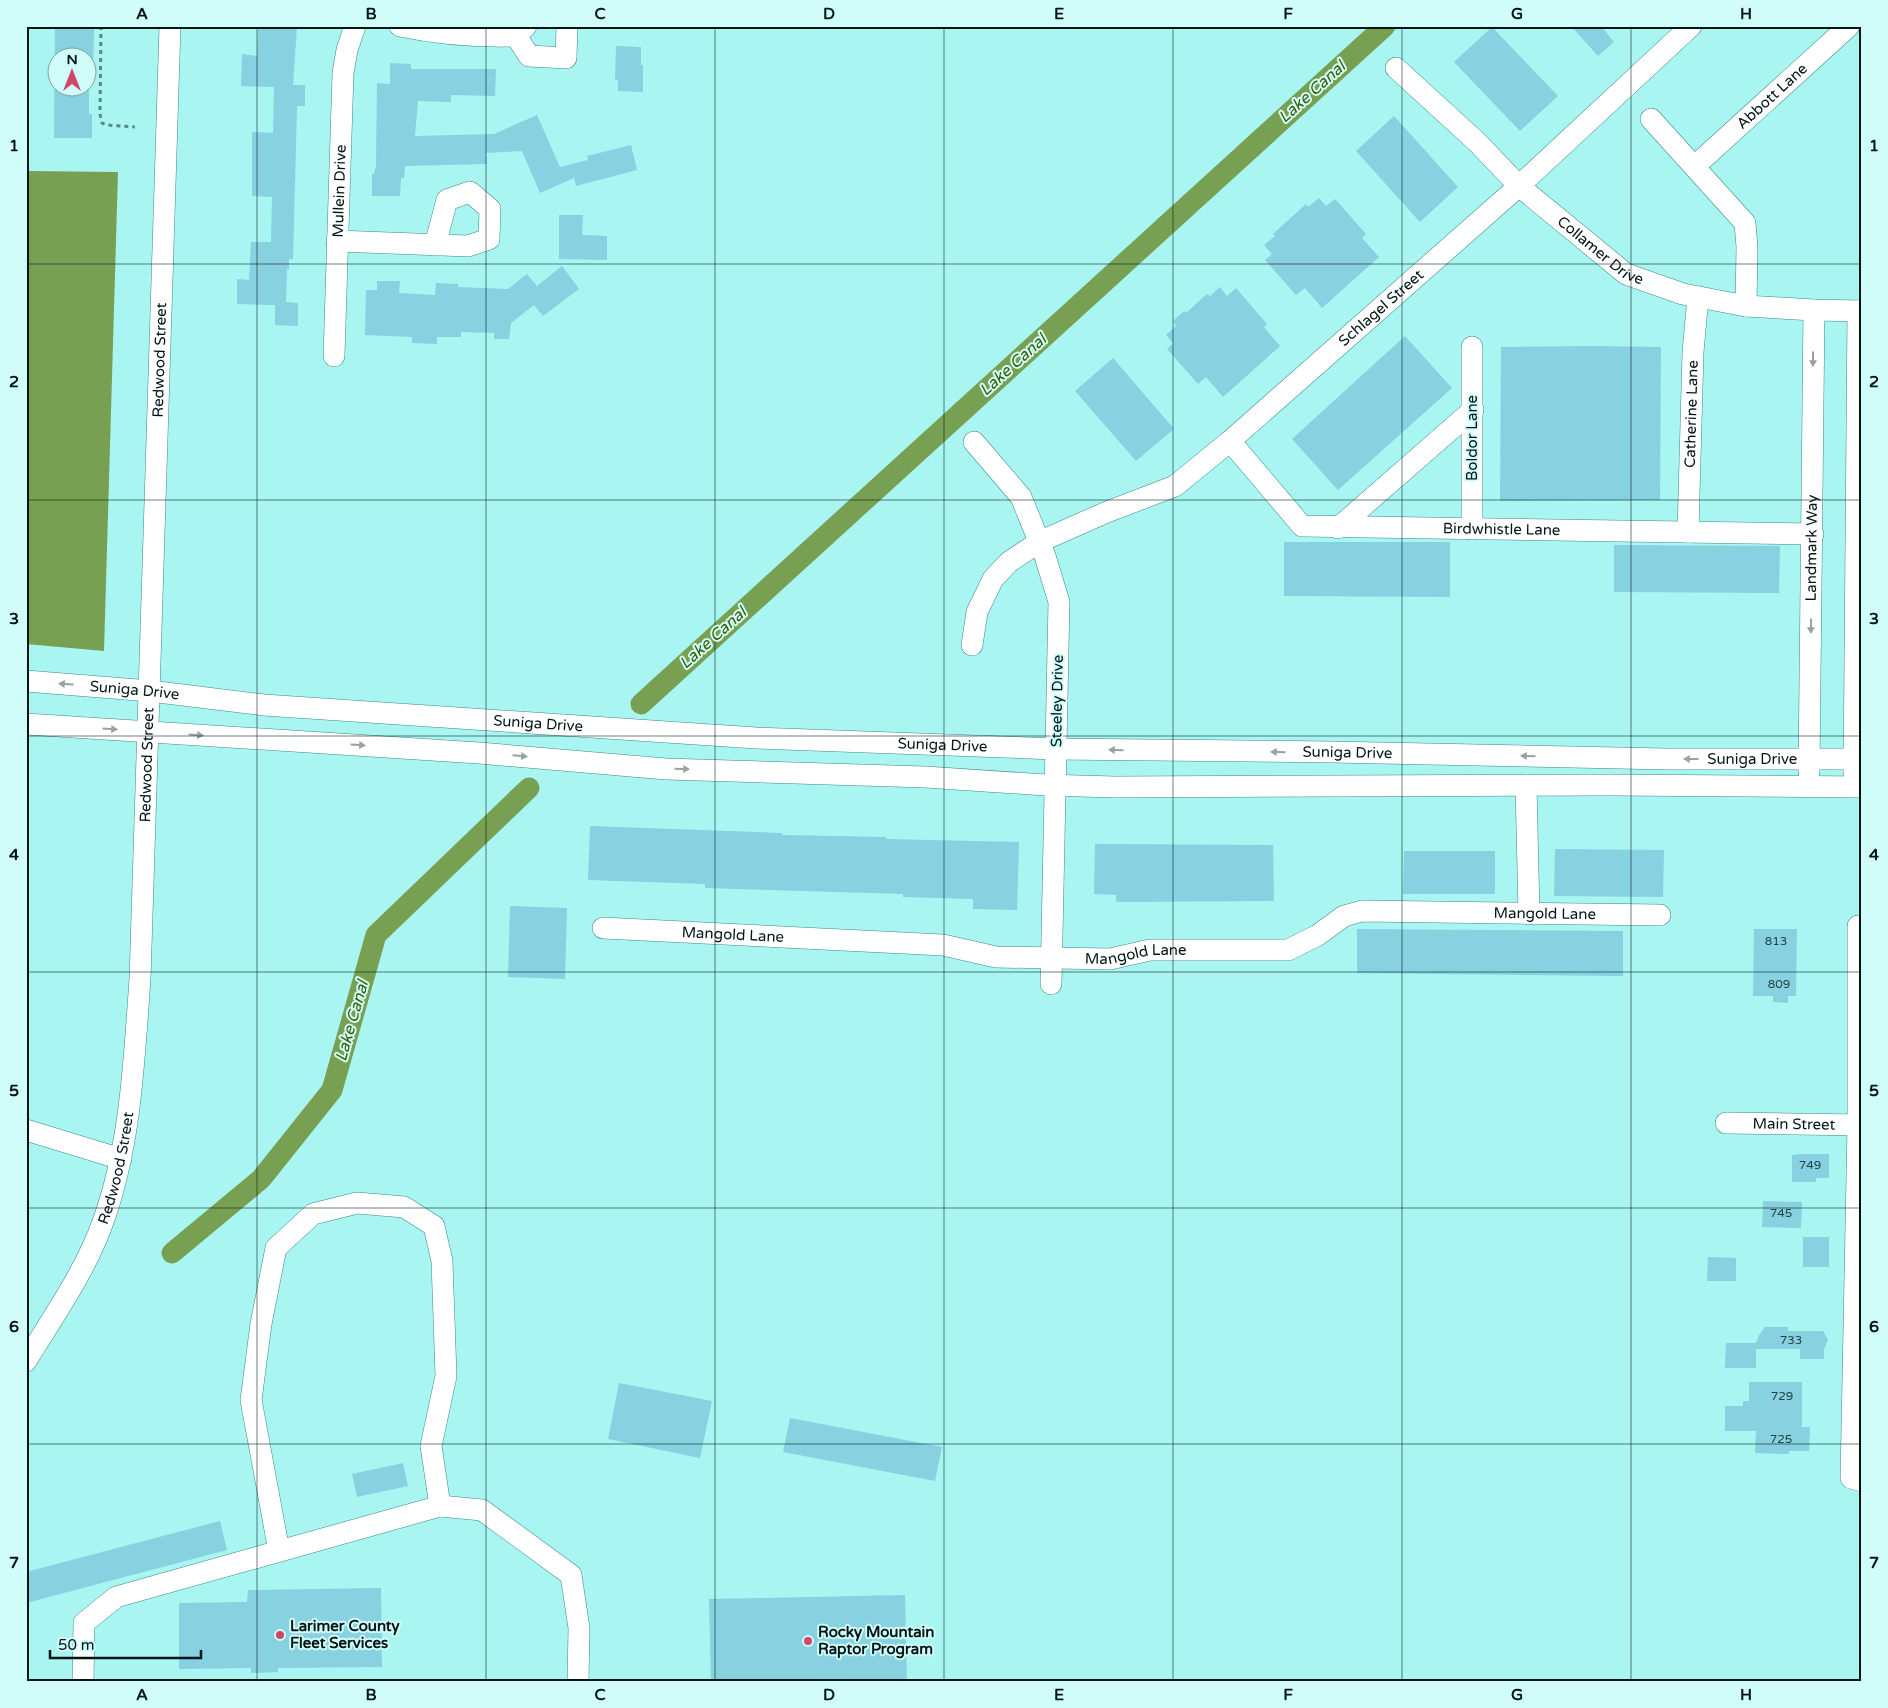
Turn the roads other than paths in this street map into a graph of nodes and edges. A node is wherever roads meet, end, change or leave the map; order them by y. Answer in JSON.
{"nodes":[{"id":1,"x":170,"y":26,"type":"edge"},
{"id":2,"x":355,"y":26,"type":"edge"},
{"id":3,"x":400,"y":26,"type":"edge"},
{"id":4,"x":567,"y":26,"type":"edge"},
{"id":5,"x":1691,"y":26,"type":"edge"},
{"id":6,"x":1849,"y":26,"type":"edge"},
{"id":7,"x":521,"y":31,"type":"edge"},
{"id":8,"x":1396,"y":68,"type":"dead end"},
{"id":9,"x":1651,"y":119,"type":"dead end"},
{"id":10,"x":1695,"y":166,"type":"junction"},
{"id":11,"x":1518,"y":186,"type":"junction"},
{"id":12,"x":337,"y":241,"type":"junction"},
{"id":13,"x":435,"y":245,"type":"dead end"},
{"id":14,"x":1698,"y":297,"type":"junction"},
{"id":15,"x":1746,"y":306,"type":"junction"},
{"id":16,"x":1814,"y":310,"type":"junction"},
{"id":17,"x":1860,"y":311,"type":"edge"},
{"id":18,"x":1472,"y":347,"type":"dead end"},
{"id":19,"x":334,"y":356,"type":"dead end"},
{"id":20,"x":1472,"y":410,"type":"junction"},
{"id":21,"x":1230,"y":441,"type":"junction"},
{"id":22,"x":974,"y":442,"type":"dead end"},
{"id":23,"x":1338,"y":528,"type":"junction"},
{"id":24,"x":1472,"y":529,"type":"junction"},
{"id":25,"x":1688,"y":532,"type":"junction"},
{"id":26,"x":1813,"y":534,"type":"junction"},
{"id":27,"x":1859,"y":535,"type":"edge"},
{"id":28,"x":1039,"y":542,"type":"junction"},
{"id":29,"x":972,"y":645,"type":"dead end"},
{"id":30,"x":26,"y":681,"type":"edge"},
{"id":31,"x":150,"y":691,"type":"junction"},
{"id":32,"x":26,"y":724,"type":"edge"},
{"id":33,"x":147,"y":732,"type":"junction"},
{"id":34,"x":1056,"y":749,"type":"junction"},
{"id":35,"x":1809,"y":759,"type":"junction"},
{"id":36,"x":1858,"y":759,"type":"edge"},
{"id":37,"x":1056,"y":785,"type":"junction"},
{"id":38,"x":1526,"y":786,"type":"junction"},
{"id":39,"x":1809,"y":786,"type":"junction"},
{"id":40,"x":1858,"y":787,"type":"edge"},
{"id":41,"x":1528,"y":914,"type":"junction"},
{"id":42,"x":1660,"y":915,"type":"dead end"},
{"id":43,"x":1858,"y":926,"type":"dead end"},
{"id":44,"x":603,"y":928,"type":"dead end"},
{"id":45,"x":1051,"y":958,"type":"junction"},
{"id":46,"x":1051,"y":984,"type":"dead end"},
{"id":47,"x":1726,"y":1123,"type":"dead end"},
{"id":48,"x":1860,"y":1125,"type":"edge"},
{"id":49,"x":26,"y":1130,"type":"edge"},
{"id":50,"x":121,"y":1158,"type":"junction"},
{"id":51,"x":26,"y":1361,"type":"edge"},
{"id":52,"x":1862,"y":1481,"type":"edge"},
{"id":53,"x":440,"y":1506,"type":"junction"},
{"id":54,"x":279,"y":1551,"type":"junction"},
{"id":55,"x":83,"y":1682,"type":"edge"},
{"id":56,"x":578,"y":1682,"type":"edge"}],
"edges":[{"from":1,"to":31,"type":"street","name":"Redwood Street"},
{"from":2,"to":12,"type":"street","name":"Mullein Drive"},
{"from":3,"to":7,"type":"street"},
{"from":4,"to":7,"type":"street"},
{"from":5,"to":11,"type":"street","name":"Schlagel Street"},
{"from":6,"to":10,"type":"street","name":"Abbott Lane"},
{"from":8,"to":11,"type":"street","name":"Collamer Drive"},
{"from":9,"to":10,"type":"street"},
{"from":10,"to":15,"type":"street"},
{"from":11,"to":14,"type":"street","name":"Collamer Drive"},
{"from":11,"to":21,"type":"street","name":"Schlagel Street"},
{"from":12,"to":13,"type":"street"},
{"from":12,"to":19,"type":"street","name":"Mullein Drive"},
{"from":14,"to":15,"type":"street","name":"Collamer Drive"},
{"from":14,"to":25,"type":"street","name":"Catherine Lane"},
{"from":15,"to":16,"type":"street","name":"Collamer Drive"},
{"from":16,"to":17,"type":"street","name":"Collamer Drive"},
{"from":16,"to":26,"type":"street","name":"Landmark Way","one_way":true},
{"from":17,"to":27,"type":"street"},
{"from":18,"to":20,"type":"street","name":"Boldor Lane"},
{"from":20,"to":23,"type":"street"},
{"from":20,"to":24,"type":"street","name":"Boldor Lane"},
{"from":21,"to":23,"type":"street","name":"Birdwhistle Lane"},
{"from":21,"to":28,"type":"street","name":"Schlagel Street"},
{"from":22,"to":28,"type":"street","name":"Steeley Drive"},
{"from":23,"to":24,"type":"street","name":"Birdwhistle Lane"},
{"from":24,"to":25,"type":"street","name":"Birdwhistle Lane"},
{"from":25,"to":26,"type":"street","name":"Birdwhistle Lane"},
{"from":26,"to":35,"type":"street","name":"Landmark Way","one_way":true},
{"from":27,"to":36,"type":"street"},
{"from":28,"to":29,"type":"street","name":"Schlagel Street"},
{"from":28,"to":34,"type":"street","name":"Steeley Drive"},
{"from":31,"to":30,"type":"street","name":"Suniga Drive","one_way":true},
{"from":31,"to":33,"type":"street","name":"Redwood Street"},
{"from":31,"to":34,"type":"street","name":"Suniga Drive"},
{"from":32,"to":33,"type":"street","name":"Suniga Drive","one_way":true},
{"from":33,"to":37,"type":"street","name":"Suniga Drive","one_way":true},
{"from":33,"to":50,"type":"street","name":"Redwood Street"},
{"from":35,"to":34,"type":"street","name":"Suniga Drive","one_way":true},
{"from":34,"to":37,"type":"street","name":"Steeley Drive"},
{"from":35,"to":36,"type":"street","name":"Suniga Drive"},
{"from":35,"to":39,"type":"street","name":"Landmark Way"},
{"from":36,"to":40,"type":"street"},
{"from":37,"to":38,"type":"street","name":"Suniga Drive"},
{"from":37,"to":45,"type":"street","name":"Steeley Drive"},
{"from":38,"to":39,"type":"street","name":"Suniga Drive"},
{"from":38,"to":41,"type":"street"},
{"from":39,"to":40,"type":"street","name":"Suniga Drive"},
{"from":41,"to":42,"type":"street","name":"Mangold Lane"},
{"from":41,"to":45,"type":"street","name":"Mangold Lane"},
{"from":43,"to":48,"type":"street"},
{"from":44,"to":45,"type":"street","name":"Mangold Lane"},
{"from":45,"to":46,"type":"street","name":"Steeley Drive"},
{"from":47,"to":48,"type":"street","name":"Main Street"},
{"from":48,"to":52,"type":"street"},
{"from":49,"to":50,"type":"street"},
{"from":50,"to":51,"type":"street","name":"Redwood Street"},
{"from":53,"to":54,"type":"street"},
{"from":53,"to":54,"type":"street"},
{"from":53,"to":56,"type":"street"},
{"from":54,"to":55,"type":"street"}]}
